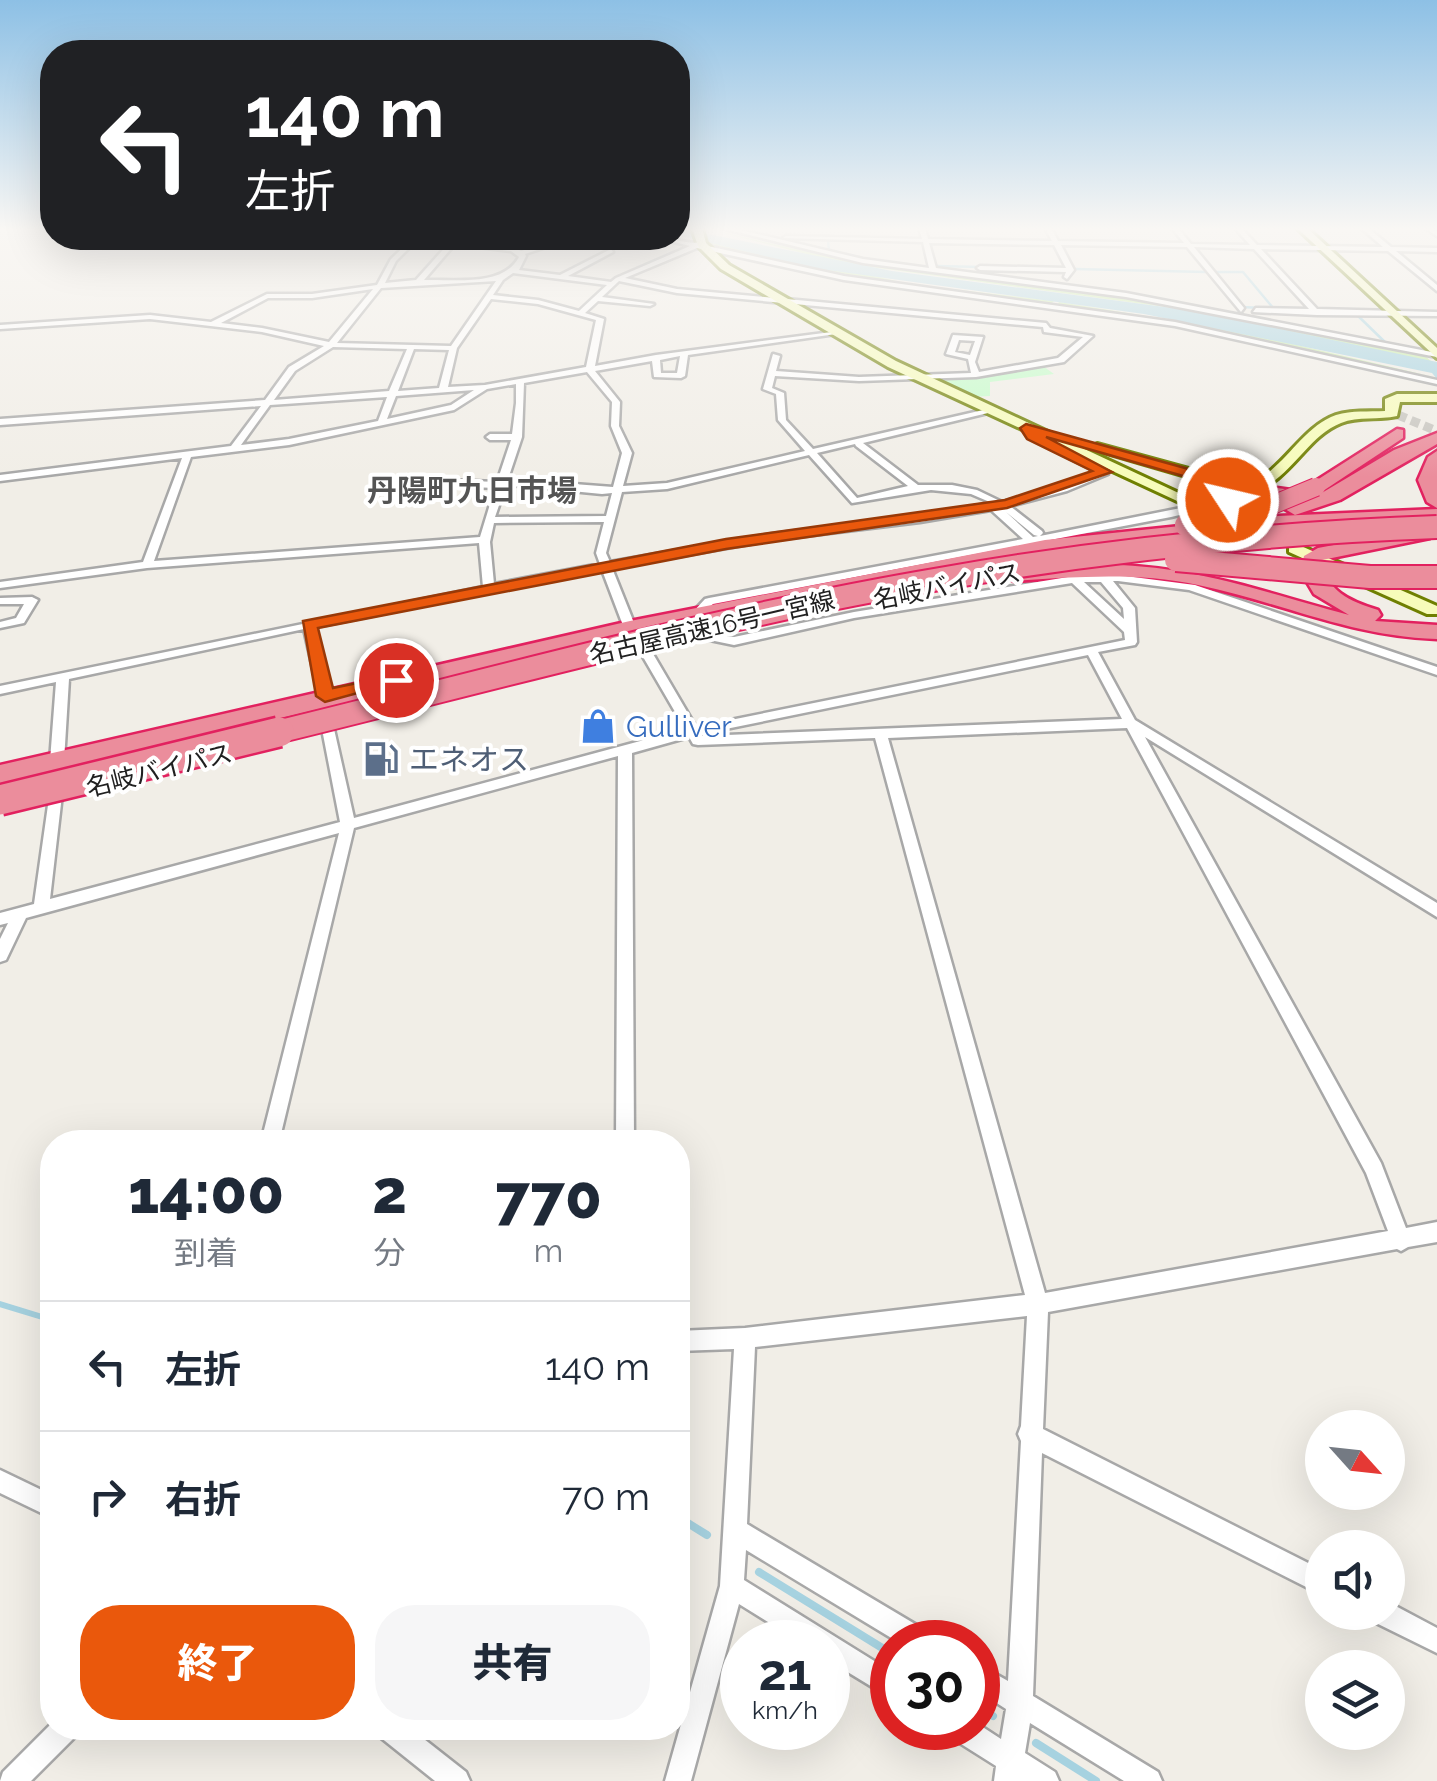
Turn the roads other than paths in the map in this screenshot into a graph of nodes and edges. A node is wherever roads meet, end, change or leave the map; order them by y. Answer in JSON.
{"nodes":[{"id":1,"x":238,"y":311,"type":"edge"},
{"id":2,"x":359,"y":311,"type":"edge"},
{"id":3,"x":480,"y":311,"type":"edge"},
{"id":4,"x":577,"y":311,"type":"edge"},
{"id":5,"x":803,"y":311,"type":"edge"},
{"id":6,"x":890,"y":311,"type":"edge"},
{"id":7,"x":1051,"y":311,"type":"edge"},
{"id":8,"x":1085,"y":311,"type":"edge"},
{"id":9,"x":1235,"y":311,"type":"edge"},
{"id":10,"x":1307,"y":311,"type":"edge"},
{"id":11,"x":1315,"y":311,"type":"edge"},
{"id":12,"x":1319,"y":311,"type":"edge"},
{"id":13,"x":582,"y":312,"type":"joint"},
{"id":14,"x":1241,"y":312,"type":"junction"},
{"id":15,"x":1392,"y":313,"type":"junction"},
{"id":16,"x":1437,"y":314,"type":"edge"},
{"id":17,"x":211,"y":325,"type":"junction"},
{"id":18,"x":1046,"y":325,"type":"junction"},
{"id":19,"x":0,"y":327,"type":"edge"},
{"id":20,"x":839,"y":333,"type":"junction"},
{"id":21,"x":1338,"y":335,"type":"junction"},
{"id":22,"x":331,"y":345,"type":"junction"},
{"id":23,"x":411,"y":348,"type":"junction"},
{"id":24,"x":453,"y":348,"type":"junction"},
{"id":25,"x":684,"y":353,"type":"junction"},
{"id":26,"x":1437,"y":355,"type":"edge"},
{"id":27,"x":776,"y":356,"type":"dead end"},
{"id":28,"x":656,"y":358,"type":"junction"},
{"id":29,"x":974,"y":358,"type":"dead end"},
{"id":30,"x":590,"y":370,"type":"junction"},
{"id":31,"x":773,"y":373,"type":"junction"},
{"id":32,"x":976,"y":375,"type":"junction"},
{"id":33,"x":924,"y":379,"type":"junction"},
{"id":34,"x":520,"y":382,"type":"junction"},
{"id":35,"x":1437,"y":382,"type":"edge"},
{"id":36,"x":485,"y":387,"type":"junction"},
{"id":37,"x":443,"y":390,"type":"junction"},
{"id":38,"x":392,"y":394,"type":"junction"},
{"id":39,"x":1437,"y":398,"type":"edge"},
{"id":40,"x":267,"y":403,"type":"junction"},
{"id":41,"x":989,"y":410,"type":"junction"},
{"id":42,"x":1437,"y":419,"type":"edge"},
{"id":43,"x":0,"y":422,"type":"edge"},
{"id":44,"x":381,"y":423,"type":"junction"},
{"id":45,"x":1026,"y":428,"type":"junction"},
{"id":46,"x":490,"y":437,"type":"dead end"},
{"id":47,"x":518,"y":437,"type":"junction"},
{"id":48,"x":1437,"y":438,"type":"edge"},
{"id":49,"x":859,"y":444,"type":"junction"},
{"id":50,"x":233,"y":450,"type":"junction"},
{"id":51,"x":810,"y":455,"type":"junction"},
{"id":52,"x":187,"y":456,"type":"junction"},
{"id":53,"x":1437,"y":457,"type":"edge"},
{"id":54,"x":0,"y":478,"type":"edge"},
{"id":55,"x":447,"y":483,"type":"dead end"},
{"id":56,"x":505,"y":484,"type":"junction"},
{"id":57,"x":914,"y":486,"type":"junction"},
{"id":58,"x":620,"y":490,"type":"junction"},
{"id":59,"x":1279,"y":491,"type":"junction"},
{"id":60,"x":1340,"y":495,"type":"junction"},
{"id":61,"x":1236,"y":496,"type":"junction"},
{"id":62,"x":1436,"y":502,"type":"edge"},
{"id":63,"x":1009,"y":503,"type":"junction"},
{"id":64,"x":1192,"y":503,"type":"dead end"},
{"id":65,"x":994,"y":506,"type":"junction"},
{"id":66,"x":610,"y":519,"type":"junction"},
{"id":67,"x":491,"y":520,"type":"junction"},
{"id":68,"x":1436,"y":525,"type":"edge"},
{"id":69,"x":484,"y":540,"type":"junction"},
{"id":70,"x":1041,"y":541,"type":"junction"},
{"id":71,"x":1308,"y":554,"type":"junction"},
{"id":72,"x":147,"y":565,"type":"junction"},
{"id":73,"x":604,"y":568,"type":"junction"},
{"id":74,"x":998,"y":576,"type":"junction"},
{"id":75,"x":1437,"y":577,"type":"edge"},
{"id":76,"x":937,"y":579,"type":"junction"},
{"id":77,"x":1074,"y":579,"type":"junction"},
{"id":78,"x":1098,"y":580,"type":"junction"},
{"id":79,"x":0,"y":585,"type":"edge"},
{"id":80,"x":489,"y":591,"type":"junction"},
{"id":81,"x":0,"y":601,"type":"edge"},
{"id":82,"x":1436,"y":621,"type":"edge"},
{"id":83,"x":0,"y":624,"type":"edge"},
{"id":84,"x":309,"y":624,"type":"junction"},
{"id":85,"x":1128,"y":624,"type":"junction"},
{"id":86,"x":704,"y":625,"type":"junction"},
{"id":87,"x":630,"y":628,"type":"junction"},
{"id":88,"x":537,"y":650,"type":"junction"},
{"id":89,"x":645,"y":650,"type":"junction"},
{"id":90,"x":1091,"y":650,"type":"junction"},
{"id":91,"x":1437,"y":670,"type":"edge"},
{"id":92,"x":63,"y":676,"type":"junction"},
{"id":93,"x":0,"y":690,"type":"edge"},
{"id":94,"x":325,"y":696,"type":"junction"},
{"id":95,"x":1132,"y":723,"type":"junction"},
{"id":96,"x":328,"y":729,"type":"junction"},
{"id":97,"x":691,"y":732,"type":"junction"},
{"id":98,"x":881,"y":736,"type":"junction"},
{"id":99,"x":625,"y":750,"type":"junction"},
{"id":100,"x":68,"y":765,"type":"junction"},
{"id":101,"x":0,"y":781,"type":"edge"},
{"id":102,"x":55,"y":795,"type":"junction"},
{"id":103,"x":0,"y":800,"type":"edge"},
{"id":104,"x":0,"y":808,"type":"edge"},
{"id":105,"x":348,"y":825,"type":"junction"},
{"id":106,"x":42,"y":908,"type":"junction"},
{"id":107,"x":1437,"y":912,"type":"edge"},
{"id":108,"x":22,"y":914,"type":"junction"},
{"id":109,"x":0,"y":919,"type":"edge"},
{"id":110,"x":0,"y":955,"type":"edge"},
{"id":111,"x":273,"y":1130,"type":"edge"},
{"id":112,"x":625,"y":1130,"type":"edge"},
{"id":113,"x":1437,"y":1232,"type":"edge"},
{"id":114,"x":1401,"y":1241,"type":"junction"},
{"id":115,"x":1038,"y":1304,"type":"junction"},
{"id":116,"x":746,"y":1338,"type":"junction"},
{"id":117,"x":690,"y":1340,"type":"edge"},
{"id":118,"x":1030,"y":1434,"type":"junction"},
{"id":119,"x":0,"y":1481,"type":"edge"},
{"id":120,"x":40,"y":1501,"type":"edge"},
{"id":121,"x":738,"y":1532,"type":"junction"},
{"id":122,"x":1305,"y":1574,"type":"edge"},
{"id":123,"x":732,"y":1586,"type":"junction"},
{"id":124,"x":787,"y":1620,"type":"edge"},
{"id":125,"x":884,"y":1620,"type":"edge"},
{"id":126,"x":1405,"y":1625,"type":"edge"},
{"id":127,"x":1437,"y":1641,"type":"edge"},
{"id":128,"x":1000,"y":1690,"type":"edge"},
{"id":129,"x":1020,"y":1702,"type":"junction"},
{"id":130,"x":690,"y":1738,"type":"edge"},
{"id":131,"x":54,"y":1740,"type":"edge"},
{"id":132,"x":404,"y":1740,"type":"edge"},
{"id":133,"x":689,"y":1740,"type":"edge"},
{"id":134,"x":986,"y":1750,"type":"edge"},
{"id":135,"x":1009,"y":1770,"type":"edge"},
{"id":136,"x":12,"y":1781,"type":"edge"},
{"id":137,"x":456,"y":1781,"type":"edge"},
{"id":138,"x":678,"y":1781,"type":"edge"},
{"id":139,"x":1046,"y":1781,"type":"edge"},
{"id":140,"x":1150,"y":1781,"type":"edge"}],
"edges":[{"from":1,"to":17,"type":"street"},
{"from":2,"to":22,"type":"street"},
{"from":3,"to":24,"type":"street"},
{"from":4,"to":13,"type":"street"},
{"from":5,"to":20,"type":"street"},
{"from":6,"to":18,"type":"street"},
{"from":7,"to":18,"type":"street"},
{"from":8,"to":35,"type":"street"},
{"from":9,"to":14,"type":"street"},
{"from":10,"to":14,"type":"street"},
{"from":11,"to":21,"type":"street"},
{"from":12,"to":15,"type":"street"},
{"from":13,"to":30,"type":"street"},
{"from":14,"to":21,"type":"street"},
{"from":15,"to":16,"type":"street"},
{"from":15,"to":26,"type":"street"},
{"from":17,"to":19,"type":"street"},
{"from":17,"to":22,"type":"street"},
{"from":18,"to":32,"type":"street"},
{"from":20,"to":25,"type":"street"},
{"from":20,"to":33,"type":"street"},
{"from":21,"to":26,"type":"street"},
{"from":22,"to":23,"type":"street"},
{"from":22,"to":40,"type":"street"},
{"from":23,"to":24,"type":"street"},
{"from":23,"to":38,"type":"street"},
{"from":24,"to":37,"type":"street"},
{"from":25,"to":28,"type":"street"},
{"from":25,"to":28,"type":"street"},
{"from":27,"to":31,"type":"street"},
{"from":28,"to":30,"type":"street"},
{"from":29,"to":32,"type":"street"},
{"from":30,"to":34,"type":"street"},
{"from":30,"to":58,"type":"street"},
{"from":31,"to":33,"type":"street"},
{"from":31,"to":51,"type":"street"},
{"from":32,"to":33,"type":"street"},
{"from":33,"to":41,"type":"street"},
{"from":34,"to":36,"type":"street"},
{"from":34,"to":47,"type":"street"},
{"from":36,"to":37,"type":"street"},
{"from":36,"to":44,"type":"street"},
{"from":37,"to":38,"type":"street"},
{"from":38,"to":40,"type":"street"},
{"from":38,"to":44,"type":"street"},
{"from":39,"to":59,"type":"street"},
{"from":40,"to":43,"type":"street"},
{"from":40,"to":50,"type":"street"},
{"from":41,"to":45,"type":"street"},
{"from":41,"to":49,"type":"street"},
{"from":42,"to":70,"type":"highway","bridge":true},
{"from":44,"to":50,"type":"street"},
{"from":45,"to":61,"type":"street"},
{"from":45,"to":63,"type":"street"},
{"from":45,"to":64,"type":"street"},
{"from":46,"to":47,"type":"street"},
{"from":47,"to":56,"type":"street"},
{"from":48,"to":60,"type":"highway"},
{"from":49,"to":51,"type":"street"},
{"from":49,"to":57,"type":"street"},
{"from":50,"to":52,"type":"street"},
{"from":51,"to":57,"type":"street"},
{"from":51,"to":58,"type":"street"},
{"from":52,"to":54,"type":"street"},
{"from":52,"to":72,"type":"street"},
{"from":53,"to":62,"type":"highway"},
{"from":55,"to":56,"type":"street"},
{"from":56,"to":58,"type":"street"},
{"from":56,"to":67,"type":"street"},
{"from":57,"to":63,"type":"street"},
{"from":58,"to":66,"type":"street"},
{"from":59,"to":60,"type":"highway"},
{"from":59,"to":61,"type":"highway"},
{"from":60,"to":70,"type":"highway"},
{"from":61,"to":70,"type":"street"},
{"from":63,"to":65,"type":"street"},
{"from":63,"to":70,"type":"street"},
{"from":65,"to":70,"type":"street"},
{"from":65,"to":73,"type":"street"},
{"from":66,"to":67,"type":"street"},
{"from":66,"to":73,"type":"street"},
{"from":67,"to":69,"type":"street"},
{"from":68,"to":70,"type":"highway","name":"名岐バイパス"},
{"from":68,"to":71,"type":"highway"},
{"from":68,"to":74,"type":"highway","name":"名岐バイパス"},
{"from":68,"to":76,"type":"highway","name":"名古屋高速16号一宮線","bridge":true},
{"from":69,"to":72,"type":"street"},
{"from":69,"to":80,"type":"street"},
{"from":70,"to":86,"type":"highway","name":"名岐バイパス"},
{"from":70,"to":101,"type":"highway","name":"名古屋高速16号一宮線"},
{"from":71,"to":82,"type":"street"},
{"from":71,"to":82,"type":"highway"},
{"from":72,"to":79,"type":"street"},
{"from":73,"to":80,"type":"street"},
{"from":73,"to":87,"type":"street"},
{"from":74,"to":82,"type":"highway"},
{"from":74,"to":86,"type":"highway","name":"名岐バイパス"},
{"from":75,"to":76,"type":"highway","bridge":true},
{"from":76,"to":103,"type":"highway","name":"名古屋高速16号一宮線","bridge":true},
{"from":77,"to":78,"type":"street"},
{"from":77,"to":85,"type":"street"},
{"from":77,"to":86,"type":"street"},
{"from":78,"to":85,"type":"street"},
{"from":78,"to":91,"type":"street"},
{"from":80,"to":84,"type":"street"},
{"from":81,"to":83,"type":"street"},
{"from":84,"to":92,"type":"street"},
{"from":84,"to":94,"type":"street"},
{"from":85,"to":90,"type":"street"},
{"from":86,"to":87,"type":"highway","name":"名岐バイパス"},
{"from":86,"to":89,"type":"highway","name":"名岐バイパス"},
{"from":87,"to":88,"type":"highway","name":"名岐バイパス"},
{"from":88,"to":94,"type":"highway","name":"名岐バイパス"},
{"from":88,"to":100,"type":"highway"},
{"from":89,"to":96,"type":"highway","name":"名岐バイパス"},
{"from":89,"to":97,"type":"street"},
{"from":90,"to":95,"type":"street"},
{"from":90,"to":97,"type":"street"},
{"from":92,"to":93,"type":"street"},
{"from":92,"to":100,"type":"street"},
{"from":94,"to":100,"type":"highway","name":"名岐バイパス"},
{"from":95,"to":98,"type":"street"},
{"from":95,"to":107,"type":"street"},
{"from":95,"to":114,"type":"street"},
{"from":96,"to":102,"type":"highway","name":"名岐バイパス"},
{"from":96,"to":105,"type":"street"},
{"from":97,"to":98,"type":"street"},
{"from":97,"to":99,"type":"street"},
{"from":98,"to":115,"type":"street"},
{"from":99,"to":105,"type":"street"},
{"from":99,"to":112,"type":"street"},
{"from":100,"to":101,"type":"highway"},
{"from":102,"to":104,"type":"highway","name":"名岐バイパス"},
{"from":102,"to":106,"type":"street"},
{"from":105,"to":106,"type":"street"},
{"from":105,"to":111,"type":"street"},
{"from":106,"to":108,"type":"street"},
{"from":108,"to":109,"type":"street"},
{"from":108,"to":110,"type":"street"},
{"from":113,"to":114,"type":"street"},
{"from":114,"to":115,"type":"street"},
{"from":115,"to":116,"type":"street"},
{"from":115,"to":118,"type":"street"},
{"from":116,"to":117,"type":"street"},
{"from":116,"to":121,"type":"street"},
{"from":118,"to":122,"type":"street"},
{"from":118,"to":129,"type":"street"},
{"from":119,"to":120,"type":"street"},
{"from":121,"to":123,"type":"street"},
{"from":121,"to":125,"type":"street"},
{"from":123,"to":124,"type":"street"},
{"from":123,"to":130,"type":"street"},
{"from":126,"to":127,"type":"street"},
{"from":128,"to":129,"type":"street"},
{"from":129,"to":135,"type":"street"},
{"from":129,"to":140,"type":"street"},
{"from":131,"to":136,"type":"street"},
{"from":132,"to":137,"type":"street"},
{"from":133,"to":138,"type":"street"},
{"from":134,"to":135,"type":"street"},
{"from":135,"to":139,"type":"street"}]}
